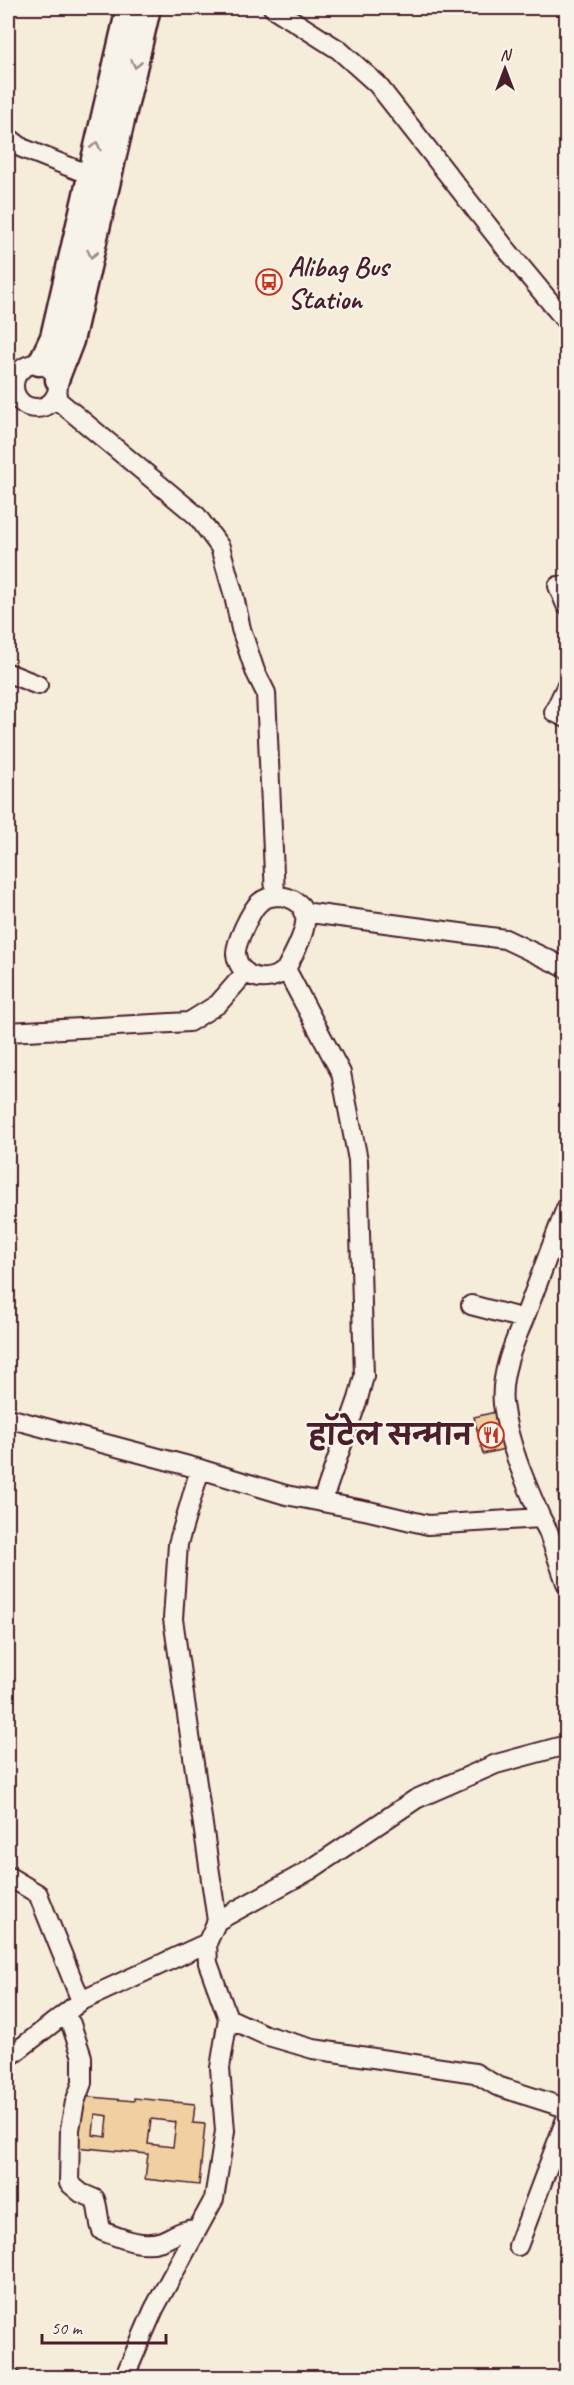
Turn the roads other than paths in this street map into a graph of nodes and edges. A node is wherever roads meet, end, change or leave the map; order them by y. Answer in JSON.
{"nodes":[{"id":1,"x":129,"y":8,"type":"edge"},
{"id":2,"x":149,"y":8,"type":"edge"},
{"id":3,"x":273,"y":8,"type":"edge"},
{"id":4,"x":8,"y":137,"type":"edge"},
{"id":5,"x":90,"y":175,"type":"junction"},
{"id":6,"x":567,"y":321,"type":"edge"},
{"id":7,"x":39,"y":364,"type":"junction"},
{"id":8,"x":13,"y":372,"type":"edge"},
{"id":9,"x":56,"y":389,"type":"junction"},
{"id":10,"x":13,"y":404,"type":"edge"},
{"id":11,"x":567,"y":586,"type":"edge"},
{"id":12,"x":567,"y":605,"type":"edge"},
{"id":13,"x":8,"y":674,"type":"edge"},
{"id":14,"x":38,"y":685,"type":"dead end"},
{"id":15,"x":567,"y":687,"type":"edge"},
{"id":16,"x":567,"y":718,"type":"edge"},
{"id":17,"x":275,"y":896,"type":"junction"},
{"id":18,"x":303,"y":912,"type":"junction"},
{"id":19,"x":567,"y":968,"type":"edge"},
{"id":20,"x":286,"y":969,"type":"junction"},
{"id":21,"x":246,"y":972,"type":"junction"},
{"id":22,"x":8,"y":1032,"type":"edge"},
{"id":23,"x":567,"y":1208,"type":"edge"},
{"id":24,"x":471,"y":1305,"type":"dead end"},
{"id":25,"x":524,"y":1319,"type":"junction"},
{"id":26,"x":8,"y":1418,"type":"edge"},
{"id":27,"x":200,"y":1469,"type":"junction"},
{"id":28,"x":322,"y":1502,"type":"junction"},
{"id":29,"x":541,"y":1518,"type":"junction"},
{"id":30,"x":567,"y":1583,"type":"edge"},
{"id":31,"x":567,"y":1745,"type":"edge"},
{"id":32,"x":8,"y":1876,"type":"edge"},
{"id":33,"x":217,"y":1921,"type":"junction"},
{"id":34,"x":207,"y":1944,"type":"junction"},
{"id":35,"x":81,"y":2001,"type":"junction"},
{"id":36,"x":64,"y":2015,"type":"junction"},
{"id":37,"x":228,"y":2018,"type":"junction"},
{"id":38,"x":8,"y":2058,"type":"edge"},
{"id":39,"x":567,"y":2108,"type":"edge"},
{"id":40,"x":567,"y":2119,"type":"edge"},
{"id":41,"x":197,"y":2229,"type":"junction"},
{"id":42,"x":518,"y":2246,"type":"dead end"},
{"id":43,"x":124,"y":2378,"type":"edge"}],
"edges":[{"from":5,"to":1,"type":"main road","one_way":true},
{"from":2,"to":9,"type":"main road","one_way":true},
{"from":3,"to":6,"type":"street"},
{"from":4,"to":5,"type":"street"},
{"from":5,"to":7,"type":"main road"},
{"from":7,"to":8,"type":"street"},
{"from":7,"to":9,"type":"street"},
{"from":8,"to":10,"type":"street"},
{"from":9,"to":10,"type":"street"},
{"from":9,"to":17,"type":"street"},
{"from":11,"to":12,"type":"street"},
{"from":13,"to":14,"type":"street"},
{"from":15,"to":16,"type":"street"},
{"from":17,"to":18,"type":"street"},
{"from":17,"to":21,"type":"street"},
{"from":18,"to":19,"type":"street"},
{"from":18,"to":20,"type":"street"},
{"from":20,"to":21,"type":"street"},
{"from":20,"to":28,"type":"street"},
{"from":21,"to":22,"type":"street"},
{"from":23,"to":25,"type":"street"},
{"from":24,"to":25,"type":"street"},
{"from":25,"to":29,"type":"street"},
{"from":26,"to":27,"type":"street"},
{"from":27,"to":28,"type":"street"},
{"from":27,"to":33,"type":"street"},
{"from":28,"to":29,"type":"street"},
{"from":29,"to":30,"type":"street"},
{"from":31,"to":33,"type":"street"},
{"from":32,"to":35,"type":"street"},
{"from":33,"to":34,"type":"street"},
{"from":34,"to":35,"type":"street"},
{"from":34,"to":37,"type":"street"},
{"from":35,"to":36,"type":"street"},
{"from":36,"to":38,"type":"street"},
{"from":36,"to":41,"type":"street"},
{"from":37,"to":39,"type":"street"},
{"from":37,"to":41,"type":"street"},
{"from":40,"to":42,"type":"street"},
{"from":41,"to":43,"type":"street"}]}
